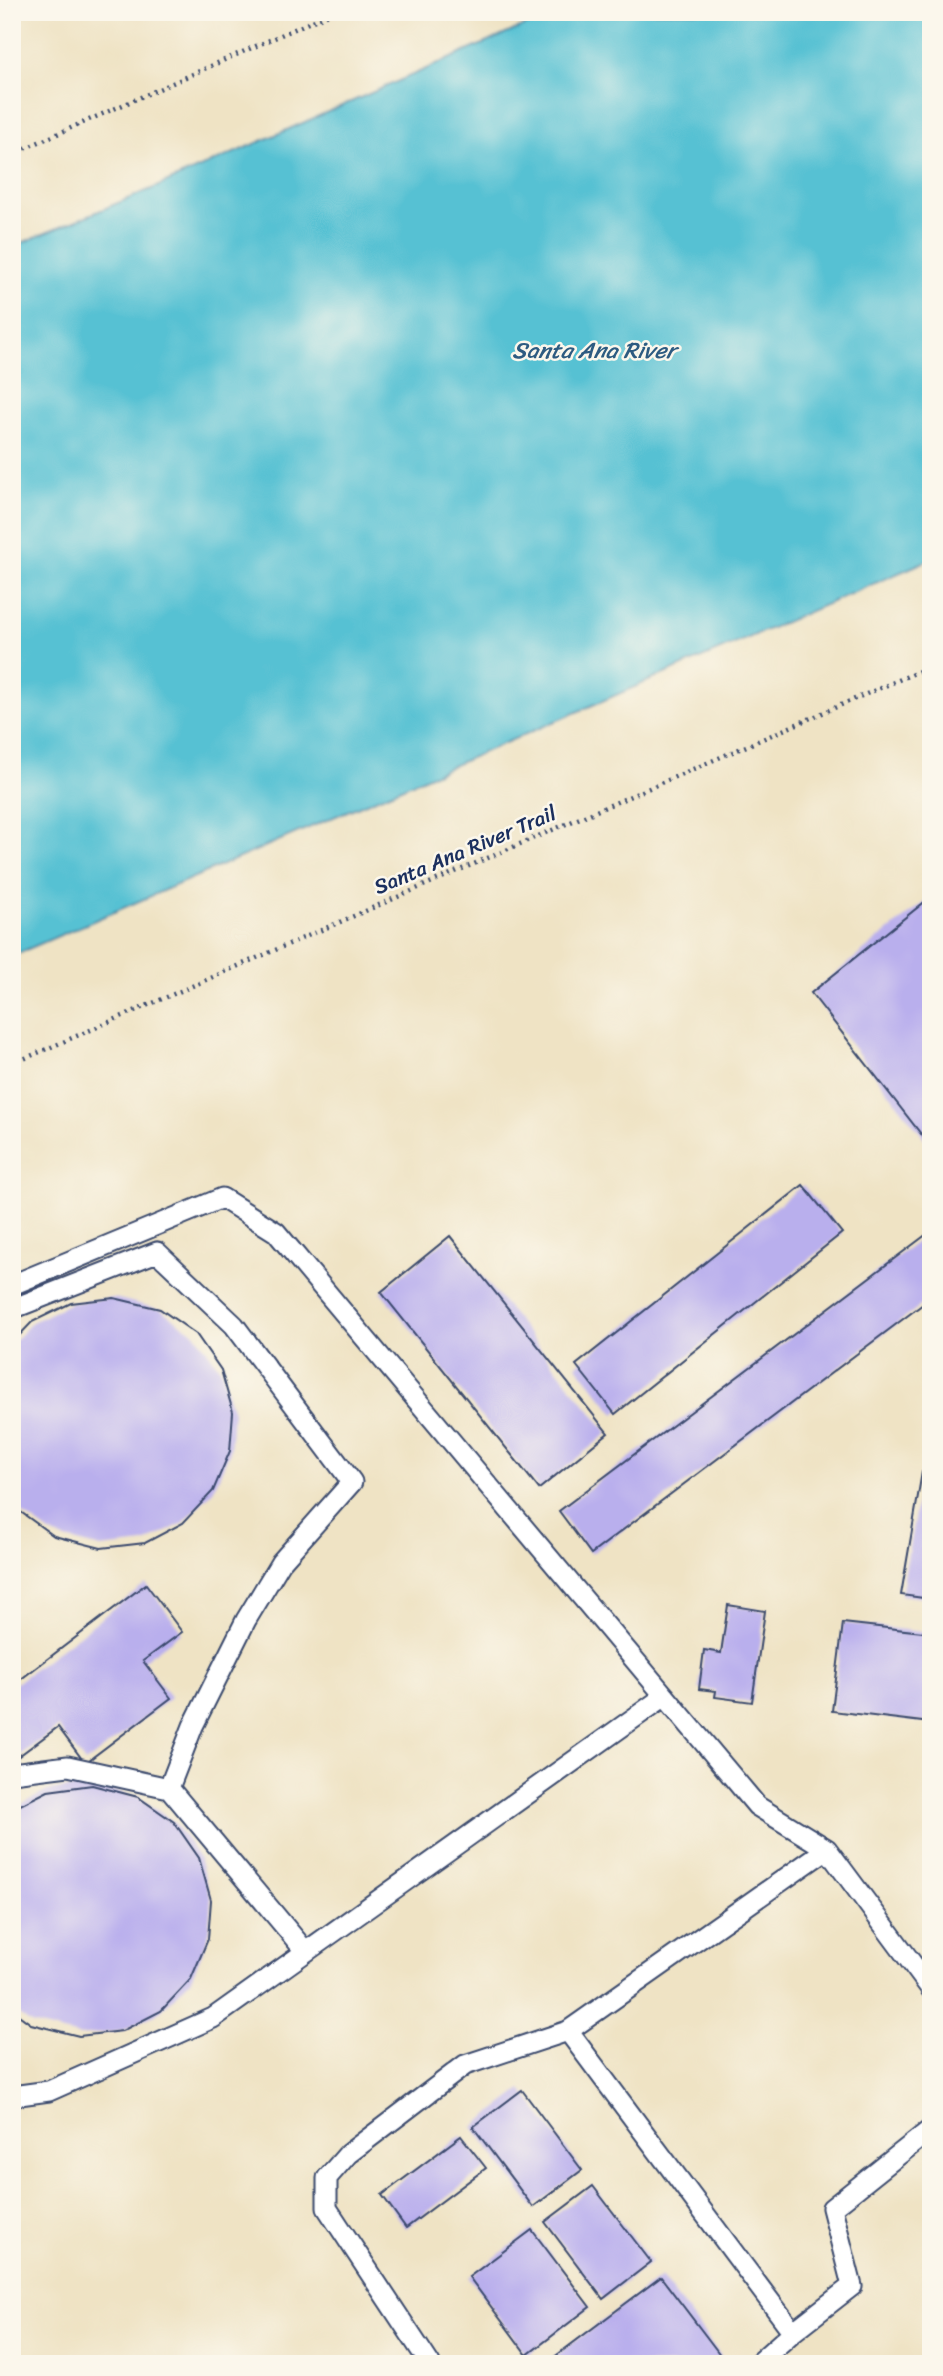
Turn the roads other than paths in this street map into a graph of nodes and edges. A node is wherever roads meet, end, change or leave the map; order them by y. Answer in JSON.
{"nodes":[{"id":1,"x":12,"y":1285,"type":"edge"},
{"id":2,"x":12,"y":1309,"type":"edge"},
{"id":3,"x":665,"y":1696,"type":"junction"},
{"id":4,"x":12,"y":1773,"type":"edge"},
{"id":5,"x":169,"y":1788,"type":"junction"},
{"id":6,"x":827,"y":1849,"type":"junction"},
{"id":7,"x":306,"y":1952,"type":"junction"},
{"id":8,"x":931,"y":1989,"type":"edge"},
{"id":9,"x":568,"y":2031,"type":"junction"},
{"id":10,"x":12,"y":2096,"type":"edge"},
{"id":11,"x":931,"y":2129,"type":"edge"},
{"id":12,"x":793,"y":2332,"type":"junction"},
{"id":13,"x":430,"y":2364,"type":"edge"},
{"id":14,"x":757,"y":2364,"type":"edge"}],
"edges":[{"from":1,"to":3,"type":"lane"},
{"from":2,"to":5,"type":"lane"},
{"from":3,"to":6,"type":"lane"},
{"from":3,"to":7,"type":"lane"},
{"from":4,"to":5,"type":"lane"},
{"from":5,"to":7,"type":"lane"},
{"from":6,"to":8,"type":"lane"},
{"from":6,"to":9,"type":"lane"},
{"from":7,"to":10,"type":"lane"},
{"from":9,"to":12,"type":"lane"},
{"from":9,"to":13,"type":"lane"},
{"from":11,"to":12,"type":"lane"},
{"from":12,"to":14,"type":"lane"}]}
